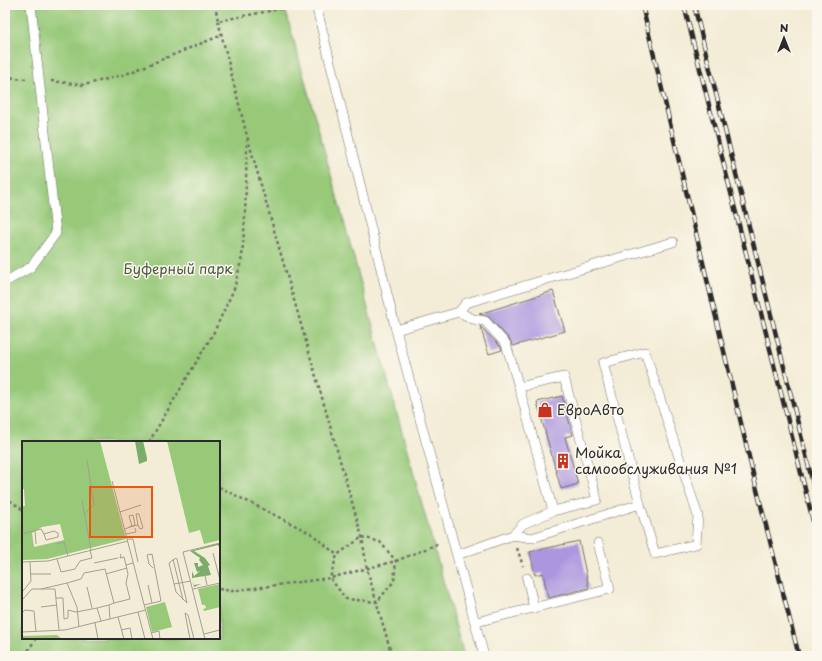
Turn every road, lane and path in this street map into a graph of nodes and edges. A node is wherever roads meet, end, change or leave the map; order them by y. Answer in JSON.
{"nodes":[{"id":1,"x":31,"y":5,"type":"edge"},
{"id":2,"x":215,"y":5,"type":"edge"},
{"id":3,"x":300,"y":5,"type":"edge"},
{"id":4,"x":316,"y":5,"type":"edge"},
{"id":5,"x":218,"y":21,"type":"junction"},
{"id":6,"x":222,"y":35,"type":"junction"},
{"id":7,"x":5,"y":77,"type":"edge"},
{"id":8,"x":39,"y":80,"type":"junction"},
{"id":9,"x":247,"y":136,"type":"junction"},
{"id":10,"x":673,"y":242,"type":"dead end"},
{"id":11,"x":5,"y":282,"type":"edge"},
{"id":12,"x":459,"y":312,"type":"junction"},
{"id":13,"x":396,"y":330,"type":"junction"},
{"id":14,"x":519,"y":387,"type":"junction"},
{"id":15,"x":150,"y":441,"type":"edge"},
{"id":16,"x":220,"y":488,"type":"edge"},
{"id":17,"x":5,"y":497,"type":"edge"},
{"id":18,"x":640,"y":504,"type":"junction"},
{"id":19,"x":22,"y":509,"type":"edge"},
{"id":20,"x":553,"y":511,"type":"junction"},
{"id":21,"x":513,"y":535,"type":"junction"},
{"id":22,"x":362,"y":537,"type":"junction"},
{"id":23,"x":452,"y":538,"type":"junction"},
{"id":24,"x":598,"y":543,"type":"dead end"},
{"id":25,"x":337,"y":555,"type":"junction"},
{"id":26,"x":457,"y":555,"type":"junction"},
{"id":27,"x":396,"y":561,"type":"junction"},
{"id":28,"x":367,"y":569,"type":"junction"},
{"id":29,"x":330,"y":578,"type":"junction"},
{"id":30,"x":527,"y":578,"type":"joint"},
{"id":31,"x":220,"y":589,"type":"edge"},
{"id":32,"x":377,"y":602,"type":"junction"},
{"id":33,"x":534,"y":608,"type":"junction"},
{"id":34,"x":476,"y":622,"type":"junction"},
{"id":35,"x":35,"y":639,"type":"edge"},
{"id":36,"x":25,"y":656,"type":"edge"},
{"id":37,"x":392,"y":656,"type":"edge"},
{"id":38,"x":484,"y":656,"type":"edge"}],
"edges":[{"from":1,"to":8,"type":"lane"},
{"from":2,"to":5,"type":"path"},
{"from":3,"to":5,"type":"path"},
{"from":4,"to":13,"type":"lane"},
{"from":5,"to":6,"type":"path"},
{"from":6,"to":8,"type":"path"},
{"from":6,"to":9,"type":"path"},
{"from":7,"to":8,"type":"path"},
{"from":8,"to":11,"type":"lane"},
{"from":9,"to":15,"type":"path"},
{"from":9,"to":22,"type":"path"},
{"from":10,"to":12,"type":"lane"},
{"from":12,"to":13,"type":"lane"},
{"from":12,"to":14,"type":"lane"},
{"from":13,"to":23,"type":"lane"},
{"from":14,"to":20,"type":"lane"},
{"from":14,"to":20,"type":"lane"},
{"from":16,"to":25,"type":"path"},
{"from":17,"to":19,"type":"path"},
{"from":18,"to":18,"type":"lane"},
{"from":18,"to":21,"type":"lane"},
{"from":20,"to":21,"type":"lane"},
{"from":21,"to":26,"type":"lane"},
{"from":21,"to":30,"type":"path"},
{"from":22,"to":25,"type":"path"},
{"from":22,"to":27,"type":"path"},
{"from":22,"to":28,"type":"path"},
{"from":23,"to":26,"type":"lane"},
{"from":23,"to":27,"type":"path"},
{"from":24,"to":33,"type":"lane"},
{"from":25,"to":29,"type":"path"},
{"from":26,"to":34,"type":"lane"},
{"from":27,"to":28,"type":"path"},
{"from":27,"to":32,"type":"path"},
{"from":28,"to":29,"type":"path"},
{"from":28,"to":32,"type":"path"},
{"from":29,"to":31,"type":"path"},
{"from":29,"to":32,"type":"path"},
{"from":30,"to":33,"type":"lane"},
{"from":32,"to":37,"type":"path"},
{"from":33,"to":34,"type":"lane"},
{"from":34,"to":38,"type":"lane"},
{"from":35,"to":36,"type":"path"}]}
